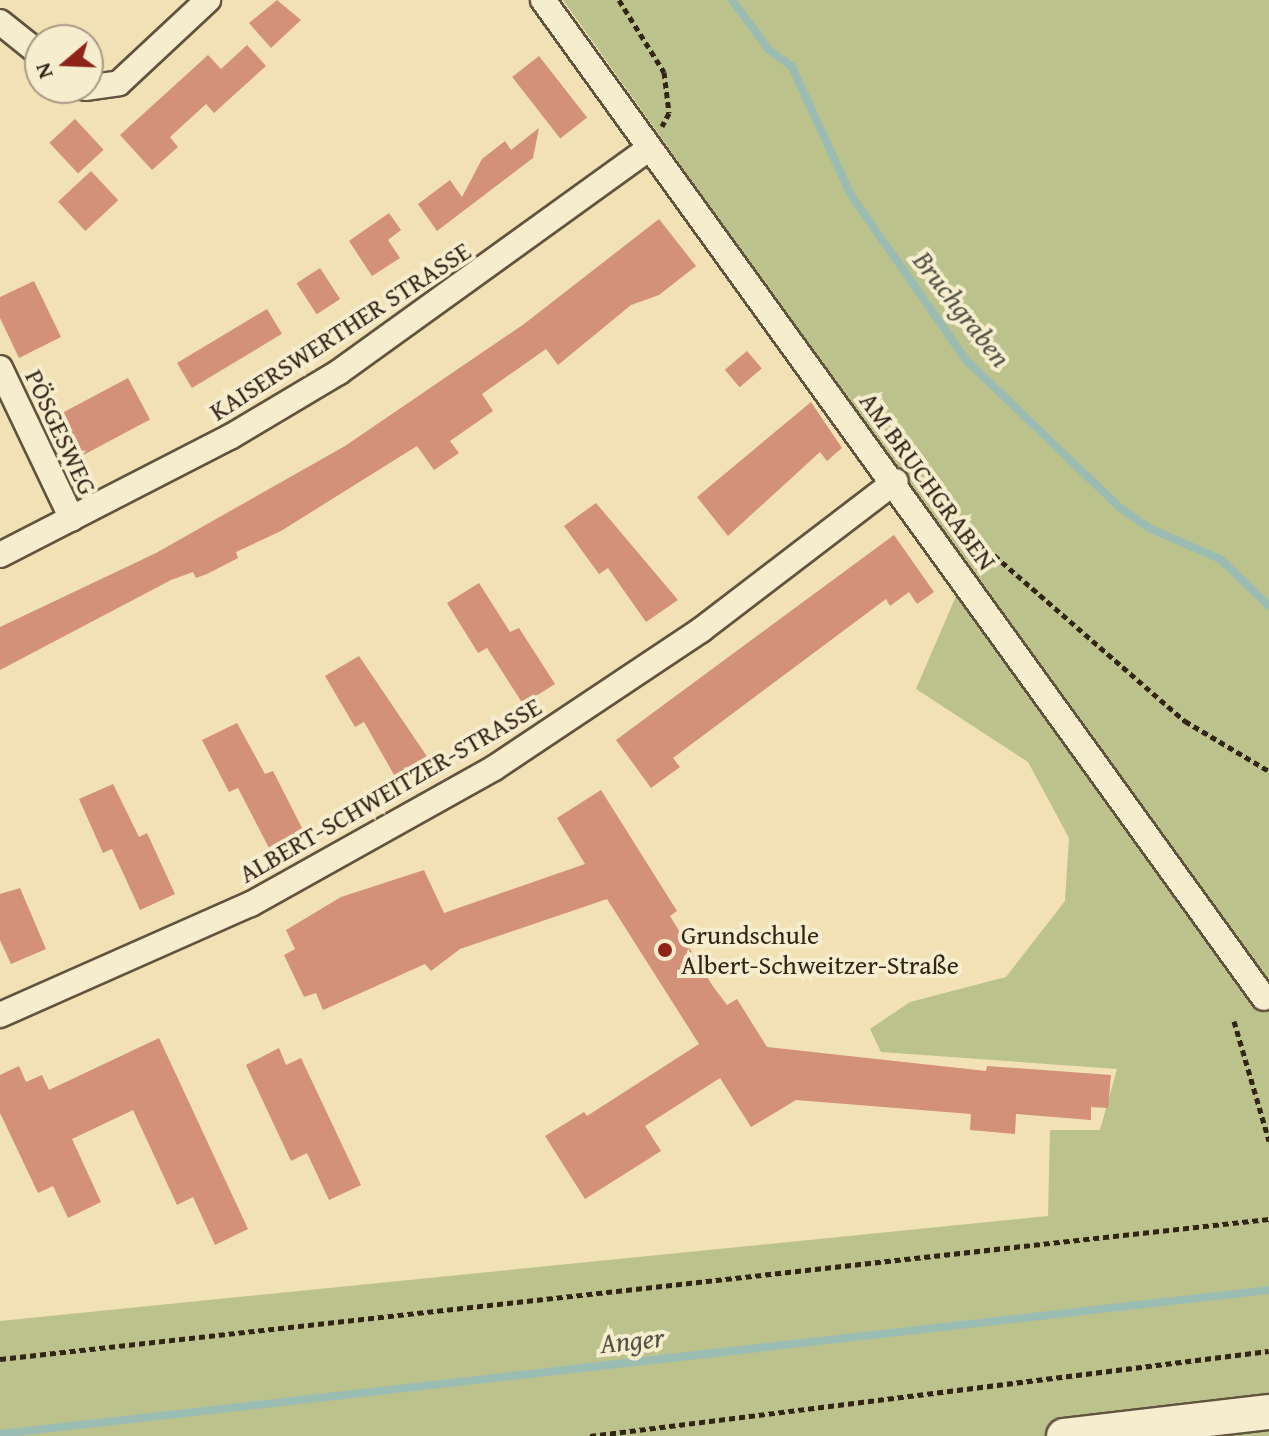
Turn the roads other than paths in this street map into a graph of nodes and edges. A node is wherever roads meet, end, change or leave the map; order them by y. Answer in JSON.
{"nodes":[{"id":1,"x":208,"y":0,"type":"edge"},
{"id":2,"x":543,"y":0,"type":"edge"},
{"id":3,"x":0,"y":22,"type":"edge"},
{"id":4,"x":24,"y":41,"type":"edge"},
{"id":5,"x":104,"y":85,"type":"edge"},
{"id":6,"x":650,"y":148,"type":"junction"},
{"id":7,"x":0,"y":368,"type":"edge"},
{"id":8,"x":896,"y":481,"type":"junction"},
{"id":9,"x":72,"y":519,"type":"junction"},
{"id":10,"x":0,"y":555,"type":"edge"},
{"id":11,"x":1264,"y":998,"type":"dead end"},
{"id":12,"x":0,"y":1015,"type":"edge"},
{"id":13,"x":1269,"y":1412,"type":"edge"},
{"id":14,"x":1064,"y":1436,"type":"edge"}],
"edges":[{"from":1,"to":5,"type":"street"},
{"from":2,"to":6,"type":"street","name":"AM BRUCHGRABEN"},
{"from":3,"to":4,"type":"street"},
{"from":6,"to":8,"type":"street","name":"AM BRUCHGRABEN"},
{"from":6,"to":9,"type":"street","name":"KAISERSWERTHER STRASSE"},
{"from":7,"to":9,"type":"street","name":"PÖSGESWEG"},
{"from":8,"to":11,"type":"street","name":"AM BRUCHGRABEN"},
{"from":8,"to":12,"type":"street","name":"ALBERT-SCHWEITZER-STRASSE"},
{"from":9,"to":10,"type":"street","name":"KAISERSWERTHER STRASSE"},
{"from":13,"to":14,"type":"street"}]}
